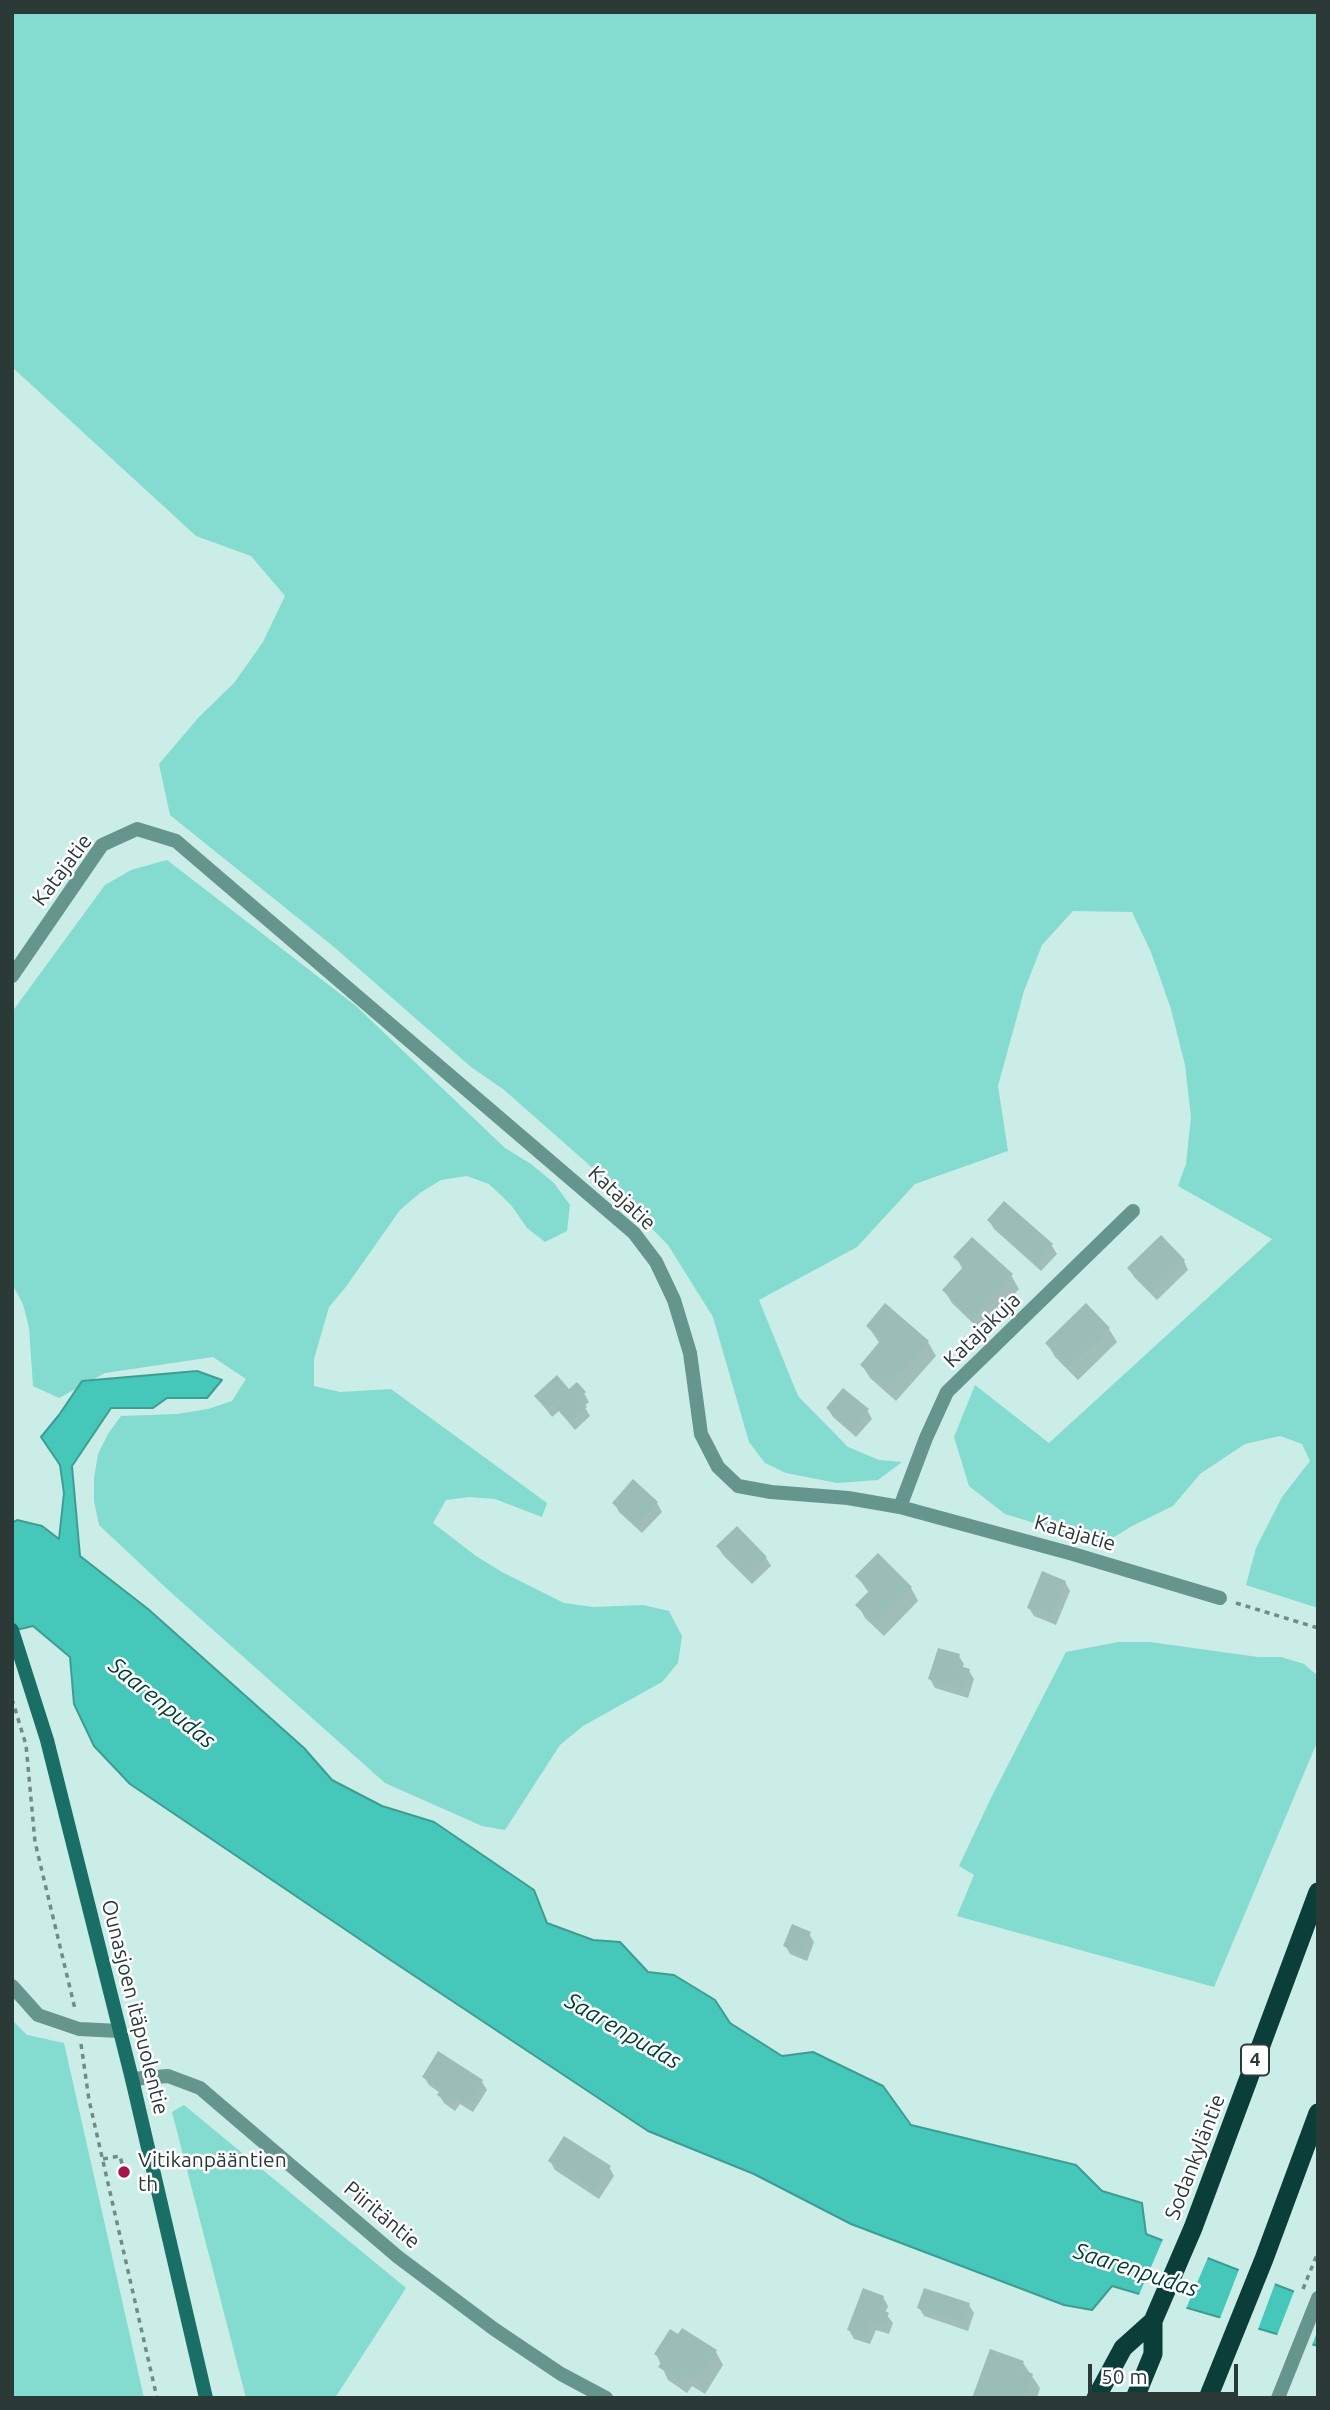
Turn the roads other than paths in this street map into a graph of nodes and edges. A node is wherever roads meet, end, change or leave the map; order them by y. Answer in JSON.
{"nodes":[{"id":1,"x":12,"y":976,"type":"edge"},
{"id":2,"x":1133,"y":1211,"type":"dead end"},
{"id":3,"x":900,"y":1507,"type":"junction"},
{"id":4,"x":1220,"y":1598,"type":"road end"},
{"id":5,"x":12,"y":1630,"type":"edge"},
{"id":6,"x":1318,"y":1892,"type":"edge"},
{"id":7,"x":12,"y":1986,"type":"edge"},
{"id":8,"x":119,"y":2031,"type":"junction"},
{"id":9,"x":131,"y":2079,"type":"junction"},
{"id":10,"x":1318,"y":2113,"type":"edge"},
{"id":11,"x":1318,"y":2298,"type":"edge"},
{"id":12,"x":1153,"y":2321,"type":"junction"},
{"id":13,"x":206,"y":2398,"type":"edge"},
{"id":14,"x":607,"y":2398,"type":"edge"},
{"id":15,"x":1096,"y":2398,"type":"edge"},
{"id":16,"x":1135,"y":2398,"type":"edge"},
{"id":17,"x":1208,"y":2398,"type":"edge"},
{"id":18,"x":1278,"y":2398,"type":"edge"}],
"edges":[{"from":1,"to":3,"type":"street","name":"Katajatie"},
{"from":2,"to":3,"type":"street","name":"Katajakuja"},
{"from":3,"to":4,"type":"street","name":"Katajatie"},
{"from":5,"to":8,"type":"main road","name":"Ounasjoen itäpuolentie"},
{"from":6,"to":12,"type":"highway","name":"Sodankyläntie","number":"4"},
{"from":7,"to":8,"type":"street"},
{"from":8,"to":9,"type":"main road","name":"Ounasjoen itäpuolentie"},
{"from":9,"to":13,"type":"main road","name":"Ounasjoen itäpuolentie"},
{"from":9,"to":14,"type":"street","name":"Piiritäntie"},
{"from":10,"to":17,"type":"highway"},
{"from":11,"to":18,"type":"street"},
{"from":12,"to":15,"type":"highway"},
{"from":12,"to":16,"type":"highway","name":"Sodankyläntie","number":"4"}]}
